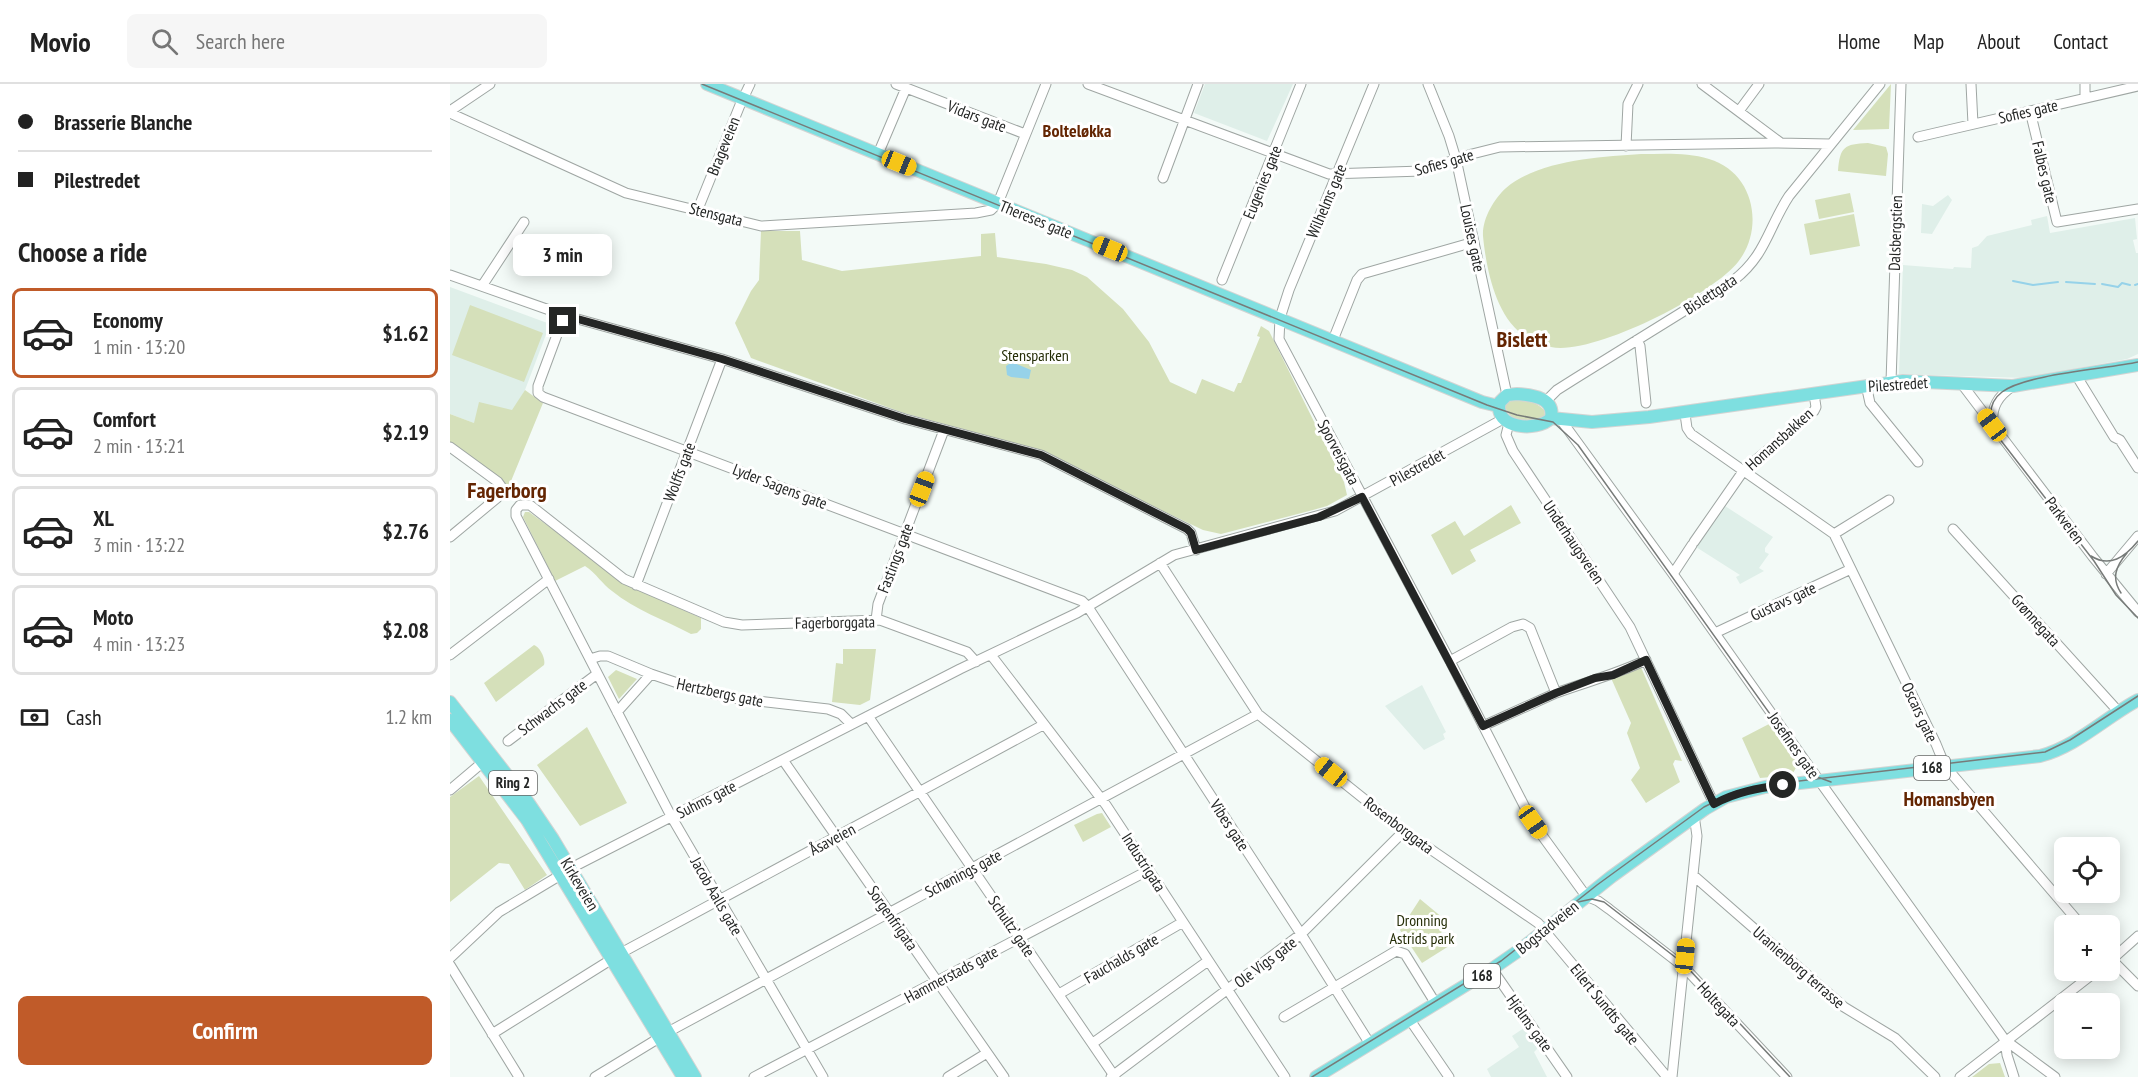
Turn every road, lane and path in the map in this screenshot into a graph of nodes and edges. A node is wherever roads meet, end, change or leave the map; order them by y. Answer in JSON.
{"nodes":[{"id":1,"x":490,"y":84,"type":"edge"},
{"id":2,"x":707,"y":84,"type":"edge"},
{"id":3,"x":750,"y":84,"type":"edge"},
{"id":4,"x":896,"y":84,"type":"edge"},
{"id":5,"x":1046,"y":84,"type":"edge"},
{"id":6,"x":1088,"y":84,"type":"edge"},
{"id":7,"x":1198,"y":84,"type":"edge"},
{"id":8,"x":1301,"y":84,"type":"edge"},
{"id":9,"x":1374,"y":84,"type":"edge"},
{"id":10,"x":1428,"y":84,"type":"edge"},
{"id":11,"x":1638,"y":84,"type":"edge"},
{"id":12,"x":1702,"y":84,"type":"edge"},
{"id":13,"x":1759,"y":84,"type":"edge"},
{"id":14,"x":1880,"y":84,"type":"edge"},
{"id":15,"x":1901,"y":84,"type":"edge"},
{"id":16,"x":1971,"y":84,"type":"edge"},
{"id":17,"x":2085,"y":84,"type":"edge"},
{"id":18,"x":2092,"y":84,"type":"edge"},
{"id":19,"x":2138,"y":86,"type":"edge"},
{"id":20,"x":906,"y":88,"type":"junction"},
{"id":21,"x":2089,"y":97,"type":"junction"},
{"id":22,"x":744,"y":99,"type":"junction"},
{"id":23,"x":1739,"y":111,"type":"junction"},
{"id":24,"x":2030,"y":111,"type":"junction"},
{"id":25,"x":450,"y":112,"type":"edge"},
{"id":26,"x":1184,"y":121,"type":"junction"},
{"id":27,"x":1973,"y":124,"type":"junction"},
{"id":28,"x":1025,"y":135,"type":"junction"},
{"id":29,"x":1918,"y":137,"type":"dead end"},
{"id":30,"x":1781,"y":143,"type":"junction"},
{"id":31,"x":1830,"y":144,"type":"junction"},
{"id":32,"x":1626,"y":146,"type":"junction"},
{"id":33,"x":878,"y":154,"type":"junction"},
{"id":34,"x":1274,"y":154,"type":"junction"},
{"id":35,"x":1456,"y":159,"type":"junction"},
{"id":36,"x":1337,"y":174,"type":"junction"},
{"id":37,"x":1163,"y":178,"type":"dead end"},
{"id":38,"x":998,"y":203,"type":"junction"},
{"id":39,"x":698,"y":209,"type":"junction"},
{"id":40,"x":2138,"y":209,"type":"edge"},
{"id":41,"x":524,"y":222,"type":"dead end"},
{"id":42,"x":1474,"y":242,"type":"junction"},
{"id":43,"x":450,"y":275,"type":"edge"},
{"id":44,"x":1222,"y":280,"type":"dead end"},
{"id":45,"x":482,"y":286,"type":"junction"},
{"id":46,"x":555,"y":312,"type":"dead end"},
{"id":47,"x":1280,"y":318,"type":"junction"},
{"id":48,"x":1333,"y":340,"type":"junction"},
{"id":49,"x":1637,"y":340,"type":"junction"},
{"id":50,"x":722,"y":359,"type":"junction"},
{"id":51,"x":2138,"y":365,"type":"edge"},
{"id":52,"x":2076,"y":375,"type":"junction"},
{"id":53,"x":1891,"y":382,"type":"junction"},
{"id":54,"x":1961,"y":383,"type":"junction"},
{"id":55,"x":1866,"y":385,"type":"junction"},
{"id":56,"x":2013,"y":386,"type":"junction"},
{"id":57,"x":1814,"y":394,"type":"junction"},
{"id":58,"x":1507,"y":395,"type":"junction"},
{"id":59,"x":1546,"y":401,"type":"junction"},
{"id":60,"x":1646,"y":403,"type":"dead end"},
{"id":61,"x":1498,"y":406,"type":"junction"},
{"id":62,"x":1684,"y":414,"type":"junction"},
{"id":63,"x":1556,"y":419,"type":"junction"},
{"id":64,"x":1506,"y":421,"type":"junction"},
{"id":65,"x":1994,"y":428,"type":"junction"},
{"id":66,"x":944,"y":430,"type":"junction"},
{"id":67,"x":450,"y":447,"type":"edge"},
{"id":68,"x":687,"y":451,"type":"junction"},
{"id":69,"x":1918,"y":462,"type":"dead end"},
{"id":70,"x":2138,"y":468,"type":"edge"},
{"id":71,"x":1744,"y":470,"type":"junction"},
{"id":72,"x":1362,"y":497,"type":"junction"},
{"id":73,"x":1889,"y":500,"type":"dead end"},
{"id":74,"x":516,"y":516,"type":"joint"},
{"id":75,"x":1953,"y":529,"type":"dead end"},
{"id":76,"x":905,"y":533,"type":"junction"},
{"id":77,"x":1834,"y":534,"type":"junction"},
{"id":78,"x":2138,"y":536,"type":"edge"},
{"id":79,"x":450,"y":537,"type":"edge"},
{"id":80,"x":1196,"y":550,"type":"junction"},
{"id":81,"x":1160,"y":563,"type":"junction"},
{"id":82,"x":1851,"y":569,"type":"junction"},
{"id":83,"x":1673,"y":574,"type":"junction"},
{"id":84,"x":2106,"y":574,"type":"junction"},
{"id":85,"x":549,"y":579,"type":"junction"},
{"id":86,"x":636,"y":585,"type":"junction"},
{"id":87,"x":1088,"y":607,"type":"junction"},
{"id":88,"x":2138,"y":612,"type":"edge"},
{"id":89,"x":876,"y":620,"type":"junction"},
{"id":90,"x":1715,"y":633,"type":"junction"},
{"id":91,"x":991,"y":655,"type":"junction"},
{"id":92,"x":450,"y":656,"type":"edge"},
{"id":93,"x":590,"y":659,"type":"junction"},
{"id":94,"x":1646,"y":660,"type":"junction"},
{"id":95,"x":1450,"y":661,"type":"junction"},
{"id":96,"x":976,"y":662,"type":"junction"},
{"id":97,"x":597,"y":674,"type":"junction"},
{"id":98,"x":651,"y":674,"type":"junction"},
{"id":99,"x":1556,"y":693,"type":"junction"},
{"id":100,"x":2138,"y":700,"type":"edge"},
{"id":101,"x":450,"y":702,"type":"edge"},
{"id":102,"x":2118,"y":711,"type":"junction"},
{"id":103,"x":617,"y":712,"type":"junction"},
{"id":104,"x":1258,"y":714,"type":"junction"},
{"id":105,"x":868,"y":716,"type":"junction"},
{"id":106,"x":450,"y":720,"type":"edge"},
{"id":107,"x":851,"y":724,"type":"junction"},
{"id":108,"x":1043,"y":726,"type":"junction"},
{"id":109,"x":1483,"y":726,"type":"junction"},
{"id":110,"x":507,"y":741,"type":"dead end"},
{"id":111,"x":1184,"y":754,"type":"junction"},
{"id":112,"x":783,"y":760,"type":"junction"},
{"id":113,"x":483,"y":762,"type":"junction"},
{"id":114,"x":1945,"y":766,"type":"junction"},
{"id":115,"x":1819,"y":781,"type":"junction"},
{"id":116,"x":450,"y":790,"type":"edge"},
{"id":117,"x":920,"y":793,"type":"junction"},
{"id":118,"x":1102,"y":799,"type":"junction"},
{"id":119,"x":1712,"y":805,"type":"junction"},
{"id":120,"x":671,"y":816,"type":"junction"},
{"id":121,"x":1693,"y":817,"type":"junction"},
{"id":122,"x":1404,"y":831,"type":"junction"},
{"id":123,"x":836,"y":837,"type":"junction"},
{"id":124,"x":973,"y":868,"type":"junction"},
{"id":125,"x":1149,"y":870,"type":"junction"},
{"id":126,"x":566,"y":872,"type":"junction"},
{"id":127,"x":1694,"y":876,"type":"junction"},
{"id":128,"x":1586,"y":896,"type":"junction"},
{"id":129,"x":720,"y":899,"type":"junction"},
{"id":130,"x":890,"y":913,"type":"junction"},
{"id":131,"x":2073,"y":915,"type":"edge"},
{"id":132,"x":1183,"y":922,"type":"junction"},
{"id":133,"x":1544,"y":930,"type":"junction"},
{"id":134,"x":1301,"y":934,"type":"junction"},
{"id":135,"x":2138,"y":936,"type":"edge"},
{"id":136,"x":1020,"y":938,"type":"junction"},
{"id":137,"x":2120,"y":951,"type":"edge"},
{"id":138,"x":616,"y":956,"type":"junction"},
{"id":139,"x":450,"y":958,"type":"edge"},
{"id":140,"x":1208,"y":961,"type":"junction"},
{"id":141,"x":450,"y":964,"type":"edge"},
{"id":142,"x":1684,"y":967,"type":"junction"},
{"id":143,"x":1492,"y":969,"type":"junction"},
{"id":144,"x":2120,"y":969,"type":"edge"},
{"id":145,"x":766,"y":980,"type":"junction"},
{"id":146,"x":936,"y":981,"type":"junction"},
{"id":147,"x":2083,"y":981,"type":"edge"},
{"id":148,"x":2138,"y":986,"type":"edge"},
{"id":149,"x":1334,"y":987,"type":"junction"},
{"id":150,"x":1227,"y":990,"type":"junction"},
{"id":151,"x":1059,"y":994,"type":"junction"},
{"id":152,"x":1436,"y":1004,"type":"junction"},
{"id":153,"x":1284,"y":1017,"type":"dead end"},
{"id":154,"x":1410,"y":1020,"type":"junction"},
{"id":155,"x":492,"y":1034,"type":"junction"},
{"id":156,"x":664,"y":1035,"type":"junction"},
{"id":157,"x":2005,"y":1040,"type":"junction"},
{"id":158,"x":1093,"y":1043,"type":"junction"},
{"id":159,"x":1370,"y":1044,"type":"junction"},
{"id":160,"x":808,"y":1049,"type":"junction"},
{"id":161,"x":987,"y":1053,"type":"junction"},
{"id":162,"x":1113,"y":1076,"type":"edge"},
{"id":163,"x":519,"y":1077,"type":"edge"},
{"id":164,"x":595,"y":1077,"type":"edge"},
{"id":165,"x":683,"y":1077,"type":"edge"},
{"id":166,"x":695,"y":1077,"type":"edge"},
{"id":167,"x":754,"y":1077,"type":"edge"},
{"id":168,"x":823,"y":1077,"type":"edge"},
{"id":169,"x":948,"y":1077,"type":"edge"},
{"id":170,"x":1004,"y":1077,"type":"edge"},
{"id":171,"x":1285,"y":1077,"type":"edge"},
{"id":172,"x":1316,"y":1077,"type":"edge"},
{"id":173,"x":1449,"y":1077,"type":"edge"},
{"id":174,"x":1567,"y":1077,"type":"edge"},
{"id":175,"x":1667,"y":1077,"type":"edge"},
{"id":176,"x":1672,"y":1077,"type":"edge"},
{"id":177,"x":1787,"y":1077,"type":"edge"},
{"id":178,"x":1935,"y":1077,"type":"edge"},
{"id":179,"x":1960,"y":1077,"type":"edge"},
{"id":180,"x":2014,"y":1077,"type":"edge"},
{"id":181,"x":2055,"y":1077,"type":"edge"}],
"edges":[{"from":1,"to":25,"type":"street"},
{"from":2,"to":22,"type":"main road","name":"Thereses gate"},
{"from":3,"to":22,"type":"street","name":"Brageveien"},
{"from":4,"to":20,"type":"street","name":"Vidars gate"},
{"from":5,"to":28,"type":"street"},
{"from":6,"to":26,"type":"street","name":"Sofies gate"},
{"from":7,"to":26,"type":"street"},
{"from":8,"to":34,"type":"street","name":"Eugenies gate"},
{"from":9,"to":36,"type":"street","name":"Wilhelms gate"},
{"from":10,"to":35,"type":"street","name":"Louises gate"},
{"from":11,"to":32,"type":"street"},
{"from":12,"to":23,"type":"street"},
{"from":13,"to":23,"type":"street"},
{"from":14,"to":31,"type":"street","name":"Bislettgata"},
{"from":15,"to":53,"type":"street","name":"Dalsbergstien"},
{"from":16,"to":27,"type":"street"},
{"from":17,"to":21,"type":"street"},
{"from":18,"to":21,"type":"street"},
{"from":19,"to":21,"type":"street","name":"Sofies gate"},
{"from":20,"to":28,"type":"street","name":"Vidars gate"},
{"from":20,"to":33,"type":"street"},
{"from":21,"to":24,"type":"street","name":"Sofies gate"},
{"from":22,"to":33,"type":"main road","name":"Thereses gate"},
{"from":22,"to":39,"type":"street","name":"Brageveien"},
{"from":23,"to":30,"type":"street"},
{"from":24,"to":27,"type":"street","name":"Sofies gate"},
{"from":24,"to":40,"type":"street","name":"Falbes gate"},
{"from":25,"to":39,"type":"street","name":"Stensgata"},
{"from":26,"to":34,"type":"street","name":"Sofies gate"},
{"from":26,"to":37,"type":"street"},
{"from":27,"to":29,"type":"street","name":"Sofies gate"},
{"from":28,"to":38,"type":"street"},
{"from":30,"to":31,"type":"street","name":"Sofies gate"},
{"from":30,"to":32,"type":"street","name":"Sofies gate"},
{"from":31,"to":49,"type":"street","name":"Bislettgata"},
{"from":32,"to":35,"type":"street","name":"Sofies gate"},
{"from":33,"to":38,"type":"main road","name":"Thereses gate"},
{"from":34,"to":36,"type":"street","name":"Sofies gate"},
{"from":34,"to":44,"type":"street","name":"Eugenies gate"},
{"from":35,"to":36,"type":"street","name":"Sofies gate"},
{"from":35,"to":42,"type":"street","name":"Louises gate"},
{"from":36,"to":47,"type":"street","name":"Wilhelms gate"},
{"from":38,"to":39,"type":"street","name":"Stensgata"},
{"from":38,"to":47,"type":"main road","name":"Thereses gate"},
{"from":41,"to":45,"type":"street"},
{"from":42,"to":48,"type":"street"},
{"from":42,"to":58,"type":"street","name":"Louises gate"},
{"from":43,"to":45,"type":"street"},
{"from":45,"to":46,"type":"street"},
{"from":47,"to":48,"type":"main road","name":"Thereses gate"},
{"from":47,"to":72,"type":"street","name":"Sporveisgata"},
{"from":48,"to":61,"type":"main road","name":"Thereses gate"},
{"from":49,"to":59,"type":"street","name":"Bislettgata"},
{"from":49,"to":60,"type":"street"},
{"from":50,"to":66,"type":"street"},
{"from":50,"to":68,"type":"street","name":"Wolffs gate"},
{"from":50,"to":68,"type":"street","name":"Lyder Sagens gate"},
{"from":51,"to":52,"type":"main road","name":"Pilestredet"},
{"from":52,"to":56,"type":"main road","name":"Pilestredet"},
{"from":52,"to":70,"type":"street"},
{"from":53,"to":54,"type":"main road","name":"Pilestredet"},
{"from":53,"to":55,"type":"main road","name":"Pilestredet"},
{"from":54,"to":56,"type":"main road","name":"Pilestredet"},
{"from":54,"to":65,"type":"street","name":"Parkveien"},
{"from":55,"to":57,"type":"main road","name":"Pilestredet"},
{"from":55,"to":69,"type":"street"},
{"from":56,"to":65,"type":"street"},
{"from":57,"to":62,"type":"main road","name":"Pilestredet"},
{"from":57,"to":71,"type":"street","name":"Homansbakken"},
{"from":58,"to":59,"type":"main road"},
{"from":58,"to":61,"type":"main road"},
{"from":59,"to":63,"type":"main road"},
{"from":61,"to":64,"type":"main road"},
{"from":62,"to":63,"type":"main road","name":"Pilestredet"},
{"from":62,"to":71,"type":"street","name":"Oscars gate"},
{"from":63,"to":64,"type":"main road","name":"Pilestredet"},
{"from":63,"to":83,"type":"street","name":"Josefines gate"},
{"from":64,"to":72,"type":"street","name":"Pilestredet"},
{"from":64,"to":94,"type":"street","name":"Underhaugsveien"},
{"from":65,"to":84,"type":"street","name":"Parkveien"},
{"from":66,"to":76,"type":"street","name":"Fastings gate"},
{"from":66,"to":80,"type":"street"},
{"from":67,"to":79,"type":"street"},
{"from":68,"to":76,"type":"street","name":"Lyder Sagens gate"},
{"from":68,"to":86,"type":"street","name":"Wolffs gate"},
{"from":71,"to":77,"type":"street","name":"Oscars gate"},
{"from":71,"to":83,"type":"street","name":"Homansbakken"},
{"from":72,"to":80,"type":"street","name":"Pilestredet"},
{"from":72,"to":95,"type":"street","name":"Sporveisgata"},
{"from":73,"to":77,"type":"street"},
{"from":74,"to":85,"type":"street","name":"Jacob Aalls gate"},
{"from":74,"to":86,"type":"street","name":"Fagerborggata"},
{"from":75,"to":102,"type":"street","name":"Grønnegata"},
{"from":76,"to":87,"type":"street","name":"Lyder Sagens gate"},
{"from":76,"to":89,"type":"street","name":"Fastings gate"},
{"from":77,"to":82,"type":"street","name":"Oscars gate"},
{"from":78,"to":84,"type":"street"},
{"from":80,"to":81,"type":"street"},
{"from":81,"to":87,"type":"street"},
{"from":81,"to":104,"type":"street","name":"Rosenborggata"},
{"from":82,"to":90,"type":"street","name":"Gustavs gate"},
{"from":82,"to":114,"type":"street","name":"Oscars gate"},
{"from":83,"to":90,"type":"street","name":"Josefines gate"},
{"from":84,"to":88,"type":"street","name":"Parkveien"},
{"from":85,"to":92,"type":"street"},
{"from":85,"to":93,"type":"street","name":"Jacob Aalls gate"},
{"from":86,"to":89,"type":"street","name":"Fagerborggata"},
{"from":87,"to":91,"type":"street"},
{"from":87,"to":111,"type":"street","name":"Vibes gate"},
{"from":89,"to":96,"type":"street","name":"Fagerborggata"},
{"from":90,"to":115,"type":"street","name":"Josefines gate"},
{"from":91,"to":96,"type":"street"},
{"from":91,"to":108,"type":"street","name":"Industrigata"},
{"from":93,"to":97,"type":"street","name":"Jacob Aalls gate"},
{"from":93,"to":98,"type":"street","name":"Hertzbergs gate"},
{"from":94,"to":99,"type":"street"},
{"from":94,"to":119,"type":"street","name":"Underhaugsveien"},
{"from":95,"to":99,"type":"street"},
{"from":95,"to":109,"type":"street","name":"Sporveisgata"},
{"from":96,"to":105,"type":"street","name":"Suhms gate"},
{"from":97,"to":103,"type":"street","name":"Jacob Aalls gate"},
{"from":97,"to":110,"type":"street","name":"Schwachs gate"},
{"from":98,"to":103,"type":"street"},
{"from":98,"to":107,"type":"street","name":"Hertzbergs gate"},
{"from":99,"to":109,"type":"street"},
{"from":100,"to":102,"type":"main road","number":"168"},
{"from":101,"to":126,"type":"main road","name":"Kirkeveien","number":"Ring 2"},
{"from":102,"to":114,"type":"main road","number":"168"},
{"from":103,"to":120,"type":"street","name":"Jacob Aalls gate"},
{"from":104,"to":111,"type":"street","name":"Schønings gate"},
{"from":104,"to":122,"type":"street","name":"Rosenborggata"},
{"from":105,"to":107,"type":"street","name":"Suhms gate"},
{"from":105,"to":117,"type":"street","name":"Schultz’ gate"},
{"from":106,"to":113,"type":"main road","name":"Kirkeveien","number":"Ring 2"},
{"from":107,"to":112,"type":"street","name":"Suhms gate"},
{"from":108,"to":117,"type":"street","name":"Åsaveien"},
{"from":108,"to":118,"type":"street","name":"Industrigata"},
{"from":109,"to":128,"type":"street","name":"Sporveisgata"},
{"from":111,"to":118,"type":"street","name":"Schønings gate"},
{"from":111,"to":134,"type":"street","name":"Vibes gate"},
{"from":112,"to":120,"type":"street","name":"Suhms gate"},
{"from":112,"to":123,"type":"street","name":"Sorgenfrigata"},
{"from":113,"to":116,"type":"street"},
{"from":113,"to":126,"type":"main road","name":"Kirkeveien","number":"Ring 2"},
{"from":114,"to":115,"type":"main road","number":"168"},
{"from":114,"to":131,"type":"street","name":"Oscars gate"},
{"from":115,"to":119,"type":"main road","number":"168"},
{"from":115,"to":157,"type":"street","name":"Josefines gate"},
{"from":117,"to":123,"type":"street","name":"Åsaveien"},
{"from":117,"to":124,"type":"street","name":"Schultz’ gate"},
{"from":118,"to":124,"type":"street","name":"Schønings gate"},
{"from":118,"to":125,"type":"street","name":"Industrigata"},
{"from":119,"to":121,"type":"main road","name":"Bogstadveien","number":"168"},
{"from":120,"to":126,"type":"street","name":"Suhms gate"},
{"from":120,"to":129,"type":"street","name":"Jacob Aalls gate"},
{"from":121,"to":127,"type":"street"},
{"from":121,"to":128,"type":"main road","name":"Bogstadveien","number":"168"},
{"from":122,"to":133,"type":"street","name":"Rosenborggata"},
{"from":122,"to":134,"type":"street","name":"Ole Vigs gate"},
{"from":123,"to":129,"type":"street","name":"Åsaveien"},
{"from":123,"to":130,"type":"street","name":"Sorgenfrigata"},
{"from":124,"to":130,"type":"street","name":"Schønings gate"},
{"from":124,"to":136,"type":"street","name":"Schultz’ gate"},
{"from":125,"to":132,"type":"street","name":"Industrigata"},
{"from":125,"to":136,"type":"street","name":"Hammerstads gate"},
{"from":126,"to":138,"type":"main road","name":"Kirkeveien","number":"Ring 2"},
{"from":126,"to":139,"type":"street","name":"Suhms gate"},
{"from":127,"to":142,"type":"street"},
{"from":127,"to":178,"type":"street","name":"Uranienborg terrasse"},
{"from":128,"to":133,"type":"main road","name":"Bogstadveien","number":"168"},
{"from":128,"to":142,"type":"street","name":"Holtegata"},
{"from":129,"to":138,"type":"street","name":"Åsaveien"},
{"from":129,"to":145,"type":"street","name":"Jacob Aalls gate"},
{"from":130,"to":145,"type":"street","name":"Schønings gate"},
{"from":130,"to":146,"type":"street","name":"Sorgenfrigata"},
{"from":132,"to":140,"type":"street","name":"Industrigata"},
{"from":132,"to":151,"type":"street","name":"Fauchalds gate"},
{"from":133,"to":143,"type":"main road","name":"Bogstadveien","number":"168"},
{"from":133,"to":175,"type":"street","name":"Eilert Sundts gate"},
{"from":134,"to":149,"type":"street","name":"Vibes gate"},
{"from":134,"to":150,"type":"street","name":"Ole Vigs gate"},
{"from":135,"to":137,"type":"street"},
{"from":136,"to":146,"type":"street","name":"Hammerstads gate"},
{"from":136,"to":151,"type":"street","name":"Schultz’ gate"},
{"from":138,"to":155,"type":"street","name":"Åsaveien"},
{"from":138,"to":156,"type":"main road","name":"Kirkeveien","number":"Ring 2"},
{"from":140,"to":150,"type":"street","name":"Industrigata"},
{"from":140,"to":158,"type":"street"},
{"from":141,"to":155,"type":"street"},
{"from":142,"to":176,"type":"street"},
{"from":142,"to":177,"type":"street","name":"Holtegata"},
{"from":143,"to":152,"type":"main road","name":"Bogstadveien","number":"168"},
{"from":143,"to":174,"type":"street","name":"Hjelms gate"},
{"from":144,"to":148,"type":"street"},
{"from":145,"to":156,"type":"street","name":"Schønings gate"},
{"from":145,"to":160,"type":"street","name":"Jacob Aalls gate"},
{"from":146,"to":160,"type":"street","name":"Hammerstads gate"},
{"from":146,"to":161,"type":"street","name":"Sorgenfrigata"},
{"from":147,"to":157,"type":"street"},
{"from":149,"to":152,"type":"street"},
{"from":149,"to":153,"type":"street"},
{"from":149,"to":159,"type":"street","name":"Vibes gate"},
{"from":150,"to":162,"type":"street","name":"Ole Vigs gate"},
{"from":150,"to":171,"type":"street","name":"Industrigata"},
{"from":151,"to":158,"type":"street","name":"Schultz’ gate"},
{"from":152,"to":154,"type":"main road","name":"Bogstadveien","number":"168"},
{"from":154,"to":159,"type":"main road","name":"Bogstadveien","number":"168"},
{"from":154,"to":173,"type":"street"},
{"from":155,"to":163,"type":"street"},
{"from":156,"to":164,"type":"street","name":"Schønings gate"},
{"from":156,"to":165,"type":"main road","name":"Kirkeveien","number":"Ring 2"},
{"from":156,"to":166,"type":"main road","name":"Kirkeveien","number":"Ring 2"},
{"from":157,"to":179,"type":"street"},
{"from":157,"to":180,"type":"street","name":"Josefines gate"},
{"from":157,"to":181,"type":"street"},
{"from":158,"to":162,"type":"street","name":"Schultz’ gate"},
{"from":159,"to":172,"type":"main road","name":"Bogstadveien","number":"168"},
{"from":160,"to":167,"type":"street","name":"Hammerstads gate"},
{"from":160,"to":168,"type":"street","name":"Jacob Aalls gate"},
{"from":161,"to":169,"type":"street"},
{"from":161,"to":170,"type":"street","name":"Sorgenfrigata"}]}
